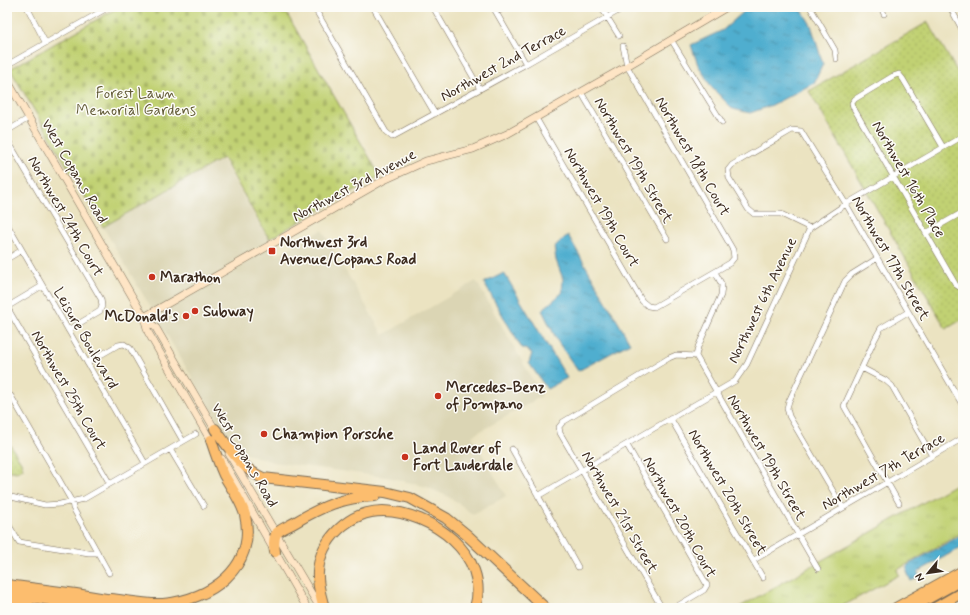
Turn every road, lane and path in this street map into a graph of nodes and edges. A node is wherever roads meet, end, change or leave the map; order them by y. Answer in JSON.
{"nodes":[{"id":1,"x":26,"y":7,"type":"edge"},
{"id":2,"x":109,"y":7,"type":"edge"},
{"id":3,"x":314,"y":7,"type":"edge"},
{"id":4,"x":373,"y":7,"type":"edge"},
{"id":5,"x":433,"y":7,"type":"edge"},
{"id":6,"x":493,"y":7,"type":"edge"},
{"id":7,"x":506,"y":7,"type":"edge"},
{"id":8,"x":601,"y":7,"type":"edge"},
{"id":9,"x":625,"y":7,"type":"edge"},
{"id":10,"x":727,"y":7,"type":"edge"},
{"id":11,"x":810,"y":7,"type":"edge"},
{"id":12,"x":880,"y":7,"type":"edge"},
{"id":13,"x":950,"y":7,"type":"edge"},
{"id":14,"x":496,"y":12,"type":"junction"},
{"id":15,"x":884,"y":14,"type":"dead end"},
{"id":16,"x":607,"y":17,"type":"junction"},
{"id":17,"x":963,"y":17,"type":"edge"},
{"id":18,"x":957,"y":20,"type":"junction"},
{"id":19,"x":963,"y":31,"type":"edge"},
{"id":20,"x":619,"y":36,"type":"dead end"},
{"id":21,"x":672,"y":41,"type":"junction"},
{"id":22,"x":46,"y":42,"type":"junction"},
{"id":23,"x":623,"y":46,"type":"dead end"},
{"id":24,"x":836,"y":59,"type":"dead end"},
{"id":25,"x":526,"y":64,"type":"junction"},
{"id":26,"x":7,"y":65,"type":"edge"},
{"id":27,"x":627,"y":66,"type":"junction"},
{"id":28,"x":7,"y":80,"type":"edge"},
{"id":29,"x":480,"y":89,"type":"junction"},
{"id":30,"x":581,"y":92,"type":"junction"},
{"id":31,"x":435,"y":114,"type":"junction"},
{"id":32,"x":29,"y":118,"type":"junction"},
{"id":33,"x":536,"y":118,"type":"junction"},
{"id":34,"x":722,"y":122,"type":"dead end"},
{"id":35,"x":7,"y":131,"type":"edge"},
{"id":36,"x":963,"y":136,"type":"edge"},
{"id":37,"x":7,"y":139,"type":"edge"},
{"id":38,"x":943,"y":147,"type":"junction"},
{"id":39,"x":894,"y":176,"type":"junction"},
{"id":40,"x":846,"y":204,"type":"junction"},
{"id":41,"x":963,"y":212,"type":"edge"},
{"id":42,"x":7,"y":224,"type":"edge"},
{"id":43,"x":810,"y":228,"type":"junction"},
{"id":44,"x":926,"y":233,"type":"junction"},
{"id":45,"x":667,"y":240,"type":"dead end"},
{"id":46,"x":22,"y":250,"type":"junction"},
{"id":47,"x":7,"y":259,"type":"edge"},
{"id":48,"x":876,"y":259,"type":"junction"},
{"id":49,"x":715,"y":272,"type":"junction"},
{"id":50,"x":42,"y":286,"type":"junction"},
{"id":51,"x":961,"y":287,"type":"edge"},
{"id":52,"x":7,"y":307,"type":"edge"},
{"id":53,"x":908,"y":312,"type":"junction"},
{"id":54,"x":144,"y":317,"type":"junction"},
{"id":55,"x":68,"y":330,"type":"junction"},
{"id":56,"x":696,"y":356,"type":"junction"},
{"id":57,"x":87,"y":363,"type":"junction"},
{"id":58,"x":862,"y":368,"type":"junction"},
{"id":59,"x":716,"y":393,"type":"junction"},
{"id":60,"x":7,"y":394,"type":"edge"},
{"id":61,"x":963,"y":406,"type":"edge"},
{"id":62,"x":671,"y":419,"type":"junction"},
{"id":63,"x":215,"y":429,"type":"junction"},
{"id":64,"x":196,"y":434,"type":"dead end"},
{"id":65,"x":963,"y":438,"type":"edge"},
{"id":66,"x":211,"y":440,"type":"junction"},
{"id":67,"x":183,"y":441,"type":"junction"},
{"id":68,"x":627,"y":445,"type":"junction"},
{"id":69,"x":170,"y":449,"type":"junction"},
{"id":70,"x":512,"y":450,"type":"dead end"},
{"id":71,"x":932,"y":456,"type":"junction"},
{"id":72,"x":145,"y":463,"type":"junction"},
{"id":73,"x":582,"y":471,"type":"junction"},
{"id":74,"x":888,"y":483,"type":"junction"},
{"id":75,"x":110,"y":484,"type":"junction"},
{"id":76,"x":7,"y":496,"type":"edge"},
{"id":77,"x":538,"y":496,"type":"junction"},
{"id":78,"x":72,"y":502,"type":"junction"},
{"id":79,"x":899,"y":503,"type":"dead end"},
{"id":80,"x":204,"y":506,"type":"dead end"},
{"id":81,"x":843,"y":508,"type":"junction"},
{"id":82,"x":431,"y":509,"type":"junction"},
{"id":83,"x":7,"y":522,"type":"edge"},
{"id":84,"x":276,"y":534,"type":"junction"},
{"id":85,"x":798,"y":535,"type":"junction"},
{"id":86,"x":275,"y":552,"type":"junction"},
{"id":87,"x":98,"y":553,"type":"junction"},
{"id":88,"x":754,"y":560,"type":"junction"},
{"id":89,"x":578,"y":567,"type":"dead end"},
{"id":90,"x":818,"y":569,"type":"dead end"},
{"id":91,"x":963,"y":571,"type":"edge"},
{"id":92,"x":110,"y":573,"type":"dead end"},
{"id":93,"x":763,"y":578,"type":"dead end"},
{"id":94,"x":963,"y":579,"type":"edge"},
{"id":95,"x":7,"y":585,"type":"edge"},
{"id":96,"x":963,"y":592,"type":"edge"},
{"id":97,"x":7,"y":593,"type":"edge"},
{"id":98,"x":7,"y":600,"type":"edge"},
{"id":99,"x":111,"y":600,"type":"junction"},
{"id":100,"x":963,"y":600,"type":"edge"},
{"id":101,"x":58,"y":608,"type":"edge"},
{"id":102,"x":102,"y":608,"type":"edge"},
{"id":103,"x":159,"y":608,"type":"edge"},
{"id":104,"x":308,"y":608,"type":"edge"},
{"id":105,"x":320,"y":608,"type":"edge"},
{"id":106,"x":324,"y":608,"type":"edge"},
{"id":107,"x":475,"y":608,"type":"edge"},
{"id":108,"x":545,"y":608,"type":"edge"},
{"id":109,"x":662,"y":608,"type":"edge"},
{"id":110,"x":674,"y":608,"type":"edge"},
{"id":111,"x":896,"y":608,"type":"edge"},
{"id":112,"x":911,"y":608,"type":"edge"},
{"id":113,"x":936,"y":608,"type":"edge"},
{"id":114,"x":949,"y":608,"type":"edge"}],
"edges":[{"from":1,"to":22,"type":"street"},
{"from":2,"to":22,"type":"street"},
{"from":3,"to":31,"type":"street","name":"Northwest 2nd Terrace"},
{"from":4,"to":31,"type":"street"},
{"from":5,"to":29,"type":"street"},
{"from":6,"to":14,"type":"street"},
{"from":7,"to":14,"type":"street"},
{"from":8,"to":16,"type":"street"},
{"from":9,"to":16,"type":"street","name":"Northwest 2nd Terrace"},
{"from":10,"to":21,"type":"main road","name":"Northwest 3rd Avenue"},
{"from":11,"to":24,"type":"street"},
{"from":12,"to":15,"type":"street"},
{"from":13,"to":18,"type":"street"},
{"from":14,"to":25,"type":"street"},
{"from":16,"to":20,"type":"street"},
{"from":16,"to":25,"type":"street","name":"Northwest 2nd Terrace"},
{"from":17,"to":18,"type":"street"},
{"from":18,"to":19,"type":"street"},
{"from":21,"to":27,"type":"main road","name":"Northwest 3rd Avenue"},
{"from":21,"to":34,"type":"street"},
{"from":22,"to":26,"type":"street"},
{"from":23,"to":27,"type":"street","name":"Northwest 18th Court"},
{"from":25,"to":29,"type":"street","name":"Northwest 2nd Terrace"},
{"from":27,"to":30,"type":"main road","name":"Northwest 3rd Avenue"},
{"from":27,"to":49,"type":"street","name":"Northwest 18th Court"},
{"from":28,"to":32,"type":"main road","name":"West Copans Road"},
{"from":29,"to":31,"type":"street","name":"Northwest 2nd Terrace"},
{"from":30,"to":33,"type":"main road","name":"Northwest 3rd Avenue"},
{"from":30,"to":45,"type":"street","name":"Northwest 19th Street"},
{"from":32,"to":35,"type":"street"},
{"from":32,"to":54,"type":"main road","name":"West Copans Road"},
{"from":33,"to":49,"type":"street","name":"Northwest 19th Court"},
{"from":33,"to":54,"type":"main road","name":"Northwest 3rd Avenue"},
{"from":36,"to":38,"type":"street","name":"Northwest 6th Avenue"},
{"from":37,"to":55,"type":"street","name":"Northwest 24th Court"},
{"from":38,"to":39,"type":"street","name":"Northwest 6th Avenue"},
{"from":38,"to":39,"type":"street","name":"Northwest 16th Place"},
{"from":39,"to":40,"type":"street","name":"Northwest 6th Avenue"},
{"from":39,"to":44,"type":"street","name":"Northwest 16th Place"},
{"from":40,"to":43,"type":"street","name":"Northwest 6th Avenue"},
{"from":40,"to":43,"type":"street","name":"Northwest 17th Street"},
{"from":40,"to":48,"type":"street","name":"Northwest 17th Street"},
{"from":41,"to":44,"type":"street"},
{"from":42,"to":46,"type":"street","name":"Leisure Boulevard"},
{"from":43,"to":59,"type":"street","name":"Northwest 6th Avenue"},
{"from":44,"to":51,"type":"street","name":"Northwest 16th Place"},
{"from":46,"to":47,"type":"street"},
{"from":46,"to":50,"type":"street","name":"Leisure Boulevard"},
{"from":48,"to":53,"type":"street","name":"Northwest 17th Street"},
{"from":48,"to":81,"type":"street"},
{"from":49,"to":56,"type":"street"},
{"from":50,"to":52,"type":"street"},
{"from":50,"to":55,"type":"street","name":"Leisure Boulevard"},
{"from":52,"to":75,"type":"street","name":"Northwest 25th Court"},
{"from":53,"to":58,"type":"street"},
{"from":53,"to":61,"type":"street","name":"Northwest 17th Street"},
{"from":54,"to":63,"type":"main road","name":"West Copans Road"},
{"from":54,"to":66,"type":"main road","name":"West Copans Road"},
{"from":55,"to":57,"type":"street","name":"Leisure Boulevard"},
{"from":56,"to":59,"type":"street","name":"Northwest 19th Street"},
{"from":56,"to":73,"type":"street","name":"Northwest 21st Street"},
{"from":57,"to":67,"type":"street"},
{"from":57,"to":72,"type":"street","name":"Leisure Boulevard"},
{"from":58,"to":71,"type":"street"},
{"from":58,"to":74,"type":"street"},
{"from":59,"to":62,"type":"street","name":"Northwest 6th Avenue"},
{"from":59,"to":85,"type":"street","name":"Northwest 19th Street"},
{"from":60,"to":78,"type":"street"},
{"from":62,"to":68,"type":"street","name":"Northwest 6th Avenue"},
{"from":62,"to":88,"type":"street","name":"Northwest 20th Street"},
{"from":63,"to":82,"type":"highway"},
{"from":63,"to":84,"type":"main road","name":"West Copans Road"},
{"from":64,"to":67,"type":"street"},
{"from":65,"to":71,"type":"street","name":"Northwest 7th Terrace"},
{"from":66,"to":86,"type":"main road","name":"West Copans Road"},
{"from":66,"to":99,"type":"highway"},
{"from":67,"to":69,"type":"street"},
{"from":68,"to":73,"type":"street","name":"Northwest 6th Avenue"},
{"from":68,"to":110,"type":"street","name":"Northwest 20th Court"},
{"from":69,"to":72,"type":"street"},
{"from":69,"to":80,"type":"street"},
{"from":70,"to":77,"type":"street"},
{"from":71,"to":74,"type":"street","name":"Northwest 7th Terrace"},
{"from":72,"to":75,"type":"street"},
{"from":73,"to":77,"type":"street","name":"Northwest 6th Avenue"},
{"from":73,"to":109,"type":"street","name":"Northwest 21st Street"},
{"from":74,"to":79,"type":"street"},
{"from":74,"to":81,"type":"street","name":"Northwest 7th Terrace"},
{"from":75,"to":78,"type":"street"},
{"from":76,"to":78,"type":"street"},
{"from":77,"to":89,"type":"street"},
{"from":78,"to":87,"type":"street"},
{"from":81,"to":85,"type":"street","name":"Northwest 7th Terrace"},
{"from":82,"to":84,"type":"highway"},
{"from":82,"to":108,"type":"highway"},
{"from":83,"to":87,"type":"street"},
{"from":84,"to":86,"type":"highway"},
{"from":84,"to":105,"type":"main road","name":"West Copans Road"},
{"from":85,"to":88,"type":"street","name":"Northwest 7th Terrace"},
{"from":85,"to":90,"type":"street","name":"Northwest 19th Street"},
{"from":86,"to":104,"type":"main road","name":"West Copans Road"},
{"from":87,"to":92,"type":"street"},
{"from":88,"to":93,"type":"street","name":"Northwest 20th Street"},
{"from":91,"to":111,"type":"highway"},
{"from":94,"to":112,"type":"highway"},
{"from":95,"to":99,"type":"highway"},
{"from":96,"to":113,"type":"highway"},
{"from":97,"to":102,"type":"highway"},
{"from":98,"to":101,"type":"highway"},
{"from":99,"to":103,"type":"highway"},
{"from":100,"to":114,"type":"highway"},
{"from":106,"to":107,"type":"highway"}]}
